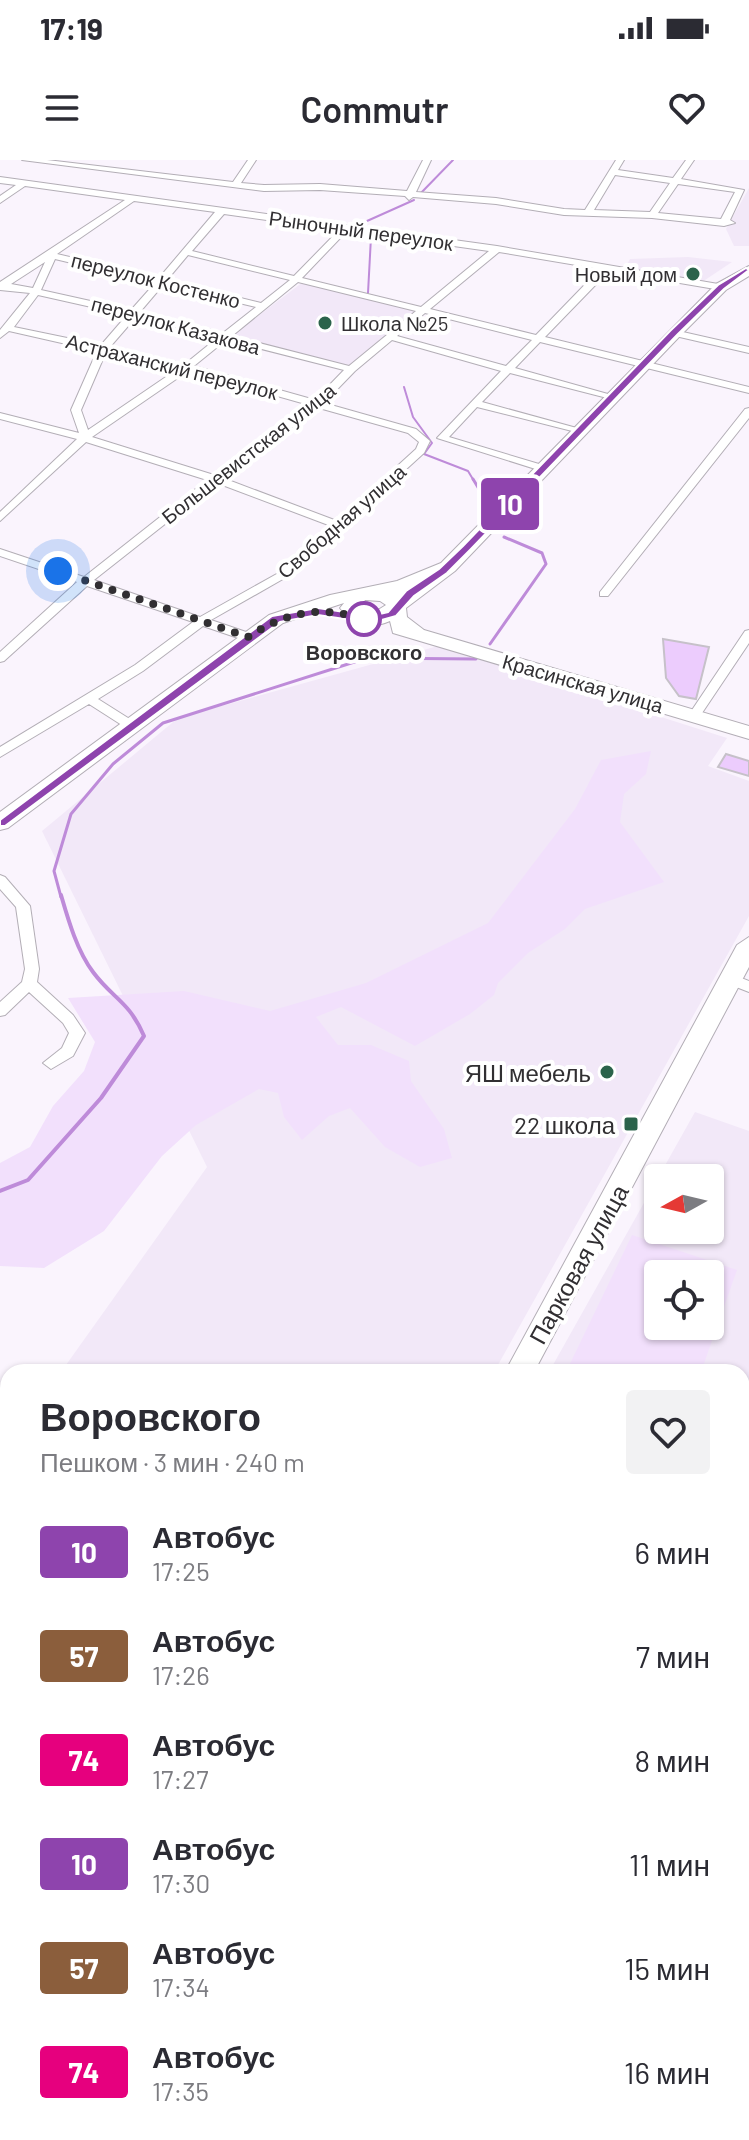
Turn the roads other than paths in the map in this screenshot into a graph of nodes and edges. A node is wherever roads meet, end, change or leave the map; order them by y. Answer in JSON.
{"nodes":[{"id":1,"x":26,"y":160,"type":"edge"},
{"id":2,"x":252,"y":160,"type":"edge"},
{"id":3,"x":427,"y":160,"type":"edge"},
{"id":4,"x":620,"y":160,"type":"edge"},
{"id":5,"x":690,"y":160,"type":"edge"},
{"id":6,"x":65,"y":162,"type":"edge"},
{"id":7,"x":613,"y":172,"type":"junction"},
{"id":8,"x":0,"y":180,"type":"edge"},
{"id":9,"x":676,"y":181,"type":"junction"},
{"id":10,"x":24,"y":183,"type":"junction"},
{"id":11,"x":236,"y":184,"type":"junction"},
{"id":12,"x":135,"y":197,"type":"junction"},
{"id":13,"x":409,"y":197,"type":"junction"},
{"id":14,"x":0,"y":200,"type":"edge"},
{"id":15,"x":222,"y":210,"type":"junction"},
{"id":16,"x":588,"y":213,"type":"junction"},
{"id":17,"x":652,"y":215,"type":"junction"},
{"id":18,"x":346,"y":227,"type":"junction"},
{"id":19,"x":497,"y":249,"type":"junction"},
{"id":20,"x":187,"y":252,"type":"junction"},
{"id":21,"x":51,"y":255,"type":"junction"},
{"id":22,"x":608,"y":266,"type":"junction"},
{"id":23,"x":747,"y":272,"type":"edge"},
{"id":24,"x":296,"y":278,"type":"junction"},
{"id":25,"x":161,"y":281,"type":"junction"},
{"id":26,"x":1,"y":286,"type":"edge"},
{"id":27,"x":721,"y":287,"type":"junction"},
{"id":28,"x":36,"y":290,"type":"junction"},
{"id":29,"x":262,"y":306,"type":"junction"},
{"id":30,"x":423,"y":309,"type":"junction"},
{"id":31,"x":133,"y":312,"type":"junction"},
{"id":32,"x":4,"y":332,"type":"edge"},
{"id":33,"x":674,"y":333,"type":"junction"},
{"id":34,"x":390,"y":337,"type":"junction"},
{"id":35,"x":222,"y":338,"type":"junction"},
{"id":36,"x":538,"y":338,"type":"junction"},
{"id":37,"x":103,"y":349,"type":"junction"},
{"id":38,"x":749,"y":350,"type":"edge"},
{"id":39,"x":643,"y":364,"type":"junction"},
{"id":40,"x":187,"y":367,"type":"junction"},
{"id":41,"x":351,"y":369,"type":"junction"},
{"id":42,"x":506,"y":372,"type":"junction"},
{"id":43,"x":749,"y":390,"type":"edge"},
{"id":44,"x":611,"y":398,"type":"junction"},
{"id":45,"x":317,"y":404,"type":"junction"},
{"id":46,"x":477,"y":404,"type":"junction"},
{"id":47,"x":749,"y":411,"type":"edge"},
{"id":48,"x":0,"y":416,"type":"edge"},
{"id":49,"x":580,"y":432,"type":"junction"},
{"id":50,"x":85,"y":437,"type":"junction"},
{"id":51,"x":425,"y":441,"type":"joint"},
{"id":52,"x":545,"y":469,"type":"junction"},
{"id":53,"x":216,"y":480,"type":"junction"},
{"id":54,"x":0,"y":518,"type":"edge"},
{"id":55,"x":338,"y":525,"type":"junction"},
{"id":56,"x":0,"y":552,"type":"edge"},
{"id":57,"x":443,"y":571,"type":"junction"},
{"id":58,"x":87,"y":580,"type":"junction"},
{"id":59,"x":367,"y":593,"type":"junction"},
{"id":60,"x":604,"y":594,"type":"dead end"},
{"id":61,"x":397,"y":608,"type":"junction"},
{"id":62,"x":276,"y":619,"type":"junction"},
{"id":63,"x":364,"y":619,"type":"junction"},
{"id":64,"x":203,"y":620,"type":"junction"},
{"id":65,"x":417,"y":634,"type":"junction"},
{"id":66,"x":749,"y":634,"type":"edge"},
{"id":67,"x":248,"y":637,"type":"junction"},
{"id":68,"x":0,"y":658,"type":"edge"},
{"id":69,"x":88,"y":698,"type":"junction"},
{"id":70,"x":694,"y":716,"type":"junction"},
{"id":71,"x":132,"y":726,"type":"junction"},
{"id":72,"x":749,"y":733,"type":"edge"},
{"id":73,"x":0,"y":753,"type":"edge"},
{"id":74,"x":0,"y":823,"type":"edge"},
{"id":75,"x":0,"y":880,"type":"edge"},
{"id":76,"x":749,"y":945,"type":"edge"},
{"id":77,"x":740,"y":983,"type":"edge"},
{"id":78,"x":29,"y":984,"type":"junction"},
{"id":79,"x":0,"y":1011,"type":"edge"},
{"id":80,"x":51,"y":1063,"type":"dead end"},
{"id":81,"x":524,"y":1364,"type":"edge"}],
"edges":[{"from":1,"to":6,"type":"street","name":"Рыночный переулок"},
{"from":2,"to":11,"type":"street"},
{"from":3,"to":13,"type":"street"},
{"from":4,"to":7,"type":"street"},
{"from":5,"to":9,"type":"street"},
{"from":6,"to":11,"type":"street","name":"Рыночный переулок"},
{"from":7,"to":9,"type":"street"},
{"from":7,"to":16,"type":"street"},
{"from":8,"to":10,"type":"street","name":"Рыночный переулок"},
{"from":9,"to":17,"type":"street"},
{"from":9,"to":17,"type":"street","name":"Рыночный переулок"},
{"from":10,"to":12,"type":"street","name":"Рыночный переулок"},
{"from":10,"to":14,"type":"street"},
{"from":11,"to":13,"type":"street","name":"Рыночный переулок"},
{"from":12,"to":15,"type":"street","name":"Рыночный переулок"},
{"from":12,"to":21,"type":"street"},
{"from":13,"to":16,"type":"street","name":"Рыночный переулок"},
{"from":15,"to":18,"type":"street","name":"Рыночный переулок"},
{"from":15,"to":20,"type":"street"},
{"from":16,"to":17,"type":"street","name":"Рыночный переулок"},
{"from":18,"to":19,"type":"street","name":"Рыночный переулок"},
{"from":18,"to":24,"type":"street"},
{"from":19,"to":22,"type":"street","name":"Рыночный переулок"},
{"from":19,"to":30,"type":"street","name":"Большевистская улица"},
{"from":20,"to":24,"type":"street"},
{"from":20,"to":25,"type":"street"},
{"from":21,"to":25,"type":"street","name":"переулок Костенко"},
{"from":21,"to":26,"type":"street"},
{"from":21,"to":28,"type":"street"},
{"from":22,"to":27,"type":"street","name":"Рыночный переулок"},
{"from":22,"to":36,"type":"street"},
{"from":23,"to":27,"type":"main road"},
{"from":24,"to":29,"type":"street"},
{"from":24,"to":30,"type":"street"},
{"from":25,"to":29,"type":"street","name":"переулок Костенко"},
{"from":25,"to":31,"type":"street"},
{"from":26,"to":28,"type":"street","name":"переулок Казакова"},
{"from":27,"to":33,"type":"main road"},
{"from":28,"to":31,"type":"street","name":"переулок Казакова"},
{"from":28,"to":32,"type":"street"},
{"from":29,"to":35,"type":"street"},
{"from":30,"to":34,"type":"street","name":"Большевистская улица"},
{"from":30,"to":36,"type":"street"},
{"from":31,"to":35,"type":"street","name":"переулок Казакова"},
{"from":31,"to":37,"type":"street"},
{"from":32,"to":37,"type":"street","name":"Астраханский переулок"},
{"from":33,"to":38,"type":"street"},
{"from":33,"to":39,"type":"main road"},
{"from":34,"to":41,"type":"street","name":"Большевистская улица"},
{"from":34,"to":42,"type":"street"},
{"from":35,"to":40,"type":"street"},
{"from":35,"to":41,"type":"street","name":"переулок Казакова"},
{"from":36,"to":39,"type":"street"},
{"from":36,"to":42,"type":"street"},
{"from":37,"to":40,"type":"street","name":"Астраханский переулок"},
{"from":37,"to":50,"type":"street"},
{"from":39,"to":43,"type":"street"},
{"from":39,"to":44,"type":"main road"},
{"from":40,"to":45,"type":"street","name":"Астраханский переулок"},
{"from":40,"to":50,"type":"street"},
{"from":41,"to":45,"type":"street","name":"Большевистская улица"},
{"from":42,"to":44,"type":"street"},
{"from":42,"to":46,"type":"street"},
{"from":44,"to":49,"type":"main road"},
{"from":45,"to":51,"type":"street","name":"Астраханский переулок"},
{"from":45,"to":53,"type":"street","name":"Большевистская улица"},
{"from":46,"to":49,"type":"street"},
{"from":46,"to":52,"type":"street"},
{"from":47,"to":60,"type":"street"},
{"from":48,"to":50,"type":"street"},
{"from":49,"to":52,"type":"main road"},
{"from":50,"to":53,"type":"street"},
{"from":50,"to":54,"type":"street"},
{"from":51,"to":55,"type":"street","name":"Свободная улица"},
{"from":52,"to":57,"type":"main road"},
{"from":53,"to":55,"type":"street"},
{"from":53,"to":58,"type":"street","name":"Большевистская улица"},
{"from":55,"to":64,"type":"street","name":"Свободная улица"},
{"from":56,"to":58,"type":"street"},
{"from":57,"to":59,"type":"main road"},
{"from":57,"to":61,"type":"main road"},
{"from":58,"to":64,"type":"street"},
{"from":58,"to":68,"type":"street","name":"Большевистская улица"},
{"from":59,"to":61,"type":"main road"},
{"from":59,"to":62,"type":"main road"},
{"from":59,"to":63,"type":"main road"},
{"from":61,"to":63,"type":"main road"},
{"from":61,"to":65,"type":"main road"},
{"from":62,"to":63,"type":"main road","name":"Красинская улица"},
{"from":62,"to":67,"type":"main road"},
{"from":63,"to":65,"type":"main road","name":"Красинская улица"},
{"from":64,"to":67,"type":"street"},
{"from":64,"to":69,"type":"street","name":"Свободная улица"},
{"from":65,"to":70,"type":"main road","name":"Красинская улица"},
{"from":66,"to":70,"type":"street"},
{"from":67,"to":71,"type":"main road"},
{"from":69,"to":71,"type":"street"},
{"from":69,"to":73,"type":"street","name":"Свободная улица"},
{"from":70,"to":72,"type":"main road","name":"Красинская улица"},
{"from":71,"to":74,"type":"main road"},
{"from":75,"to":78,"type":"street"},
{"from":76,"to":77,"type":"main road","name":"Парковая улица"},
{"from":77,"to":81,"type":"main road","name":"Парковая улица"},
{"from":78,"to":79,"type":"street"},
{"from":78,"to":80,"type":"street"}]}
